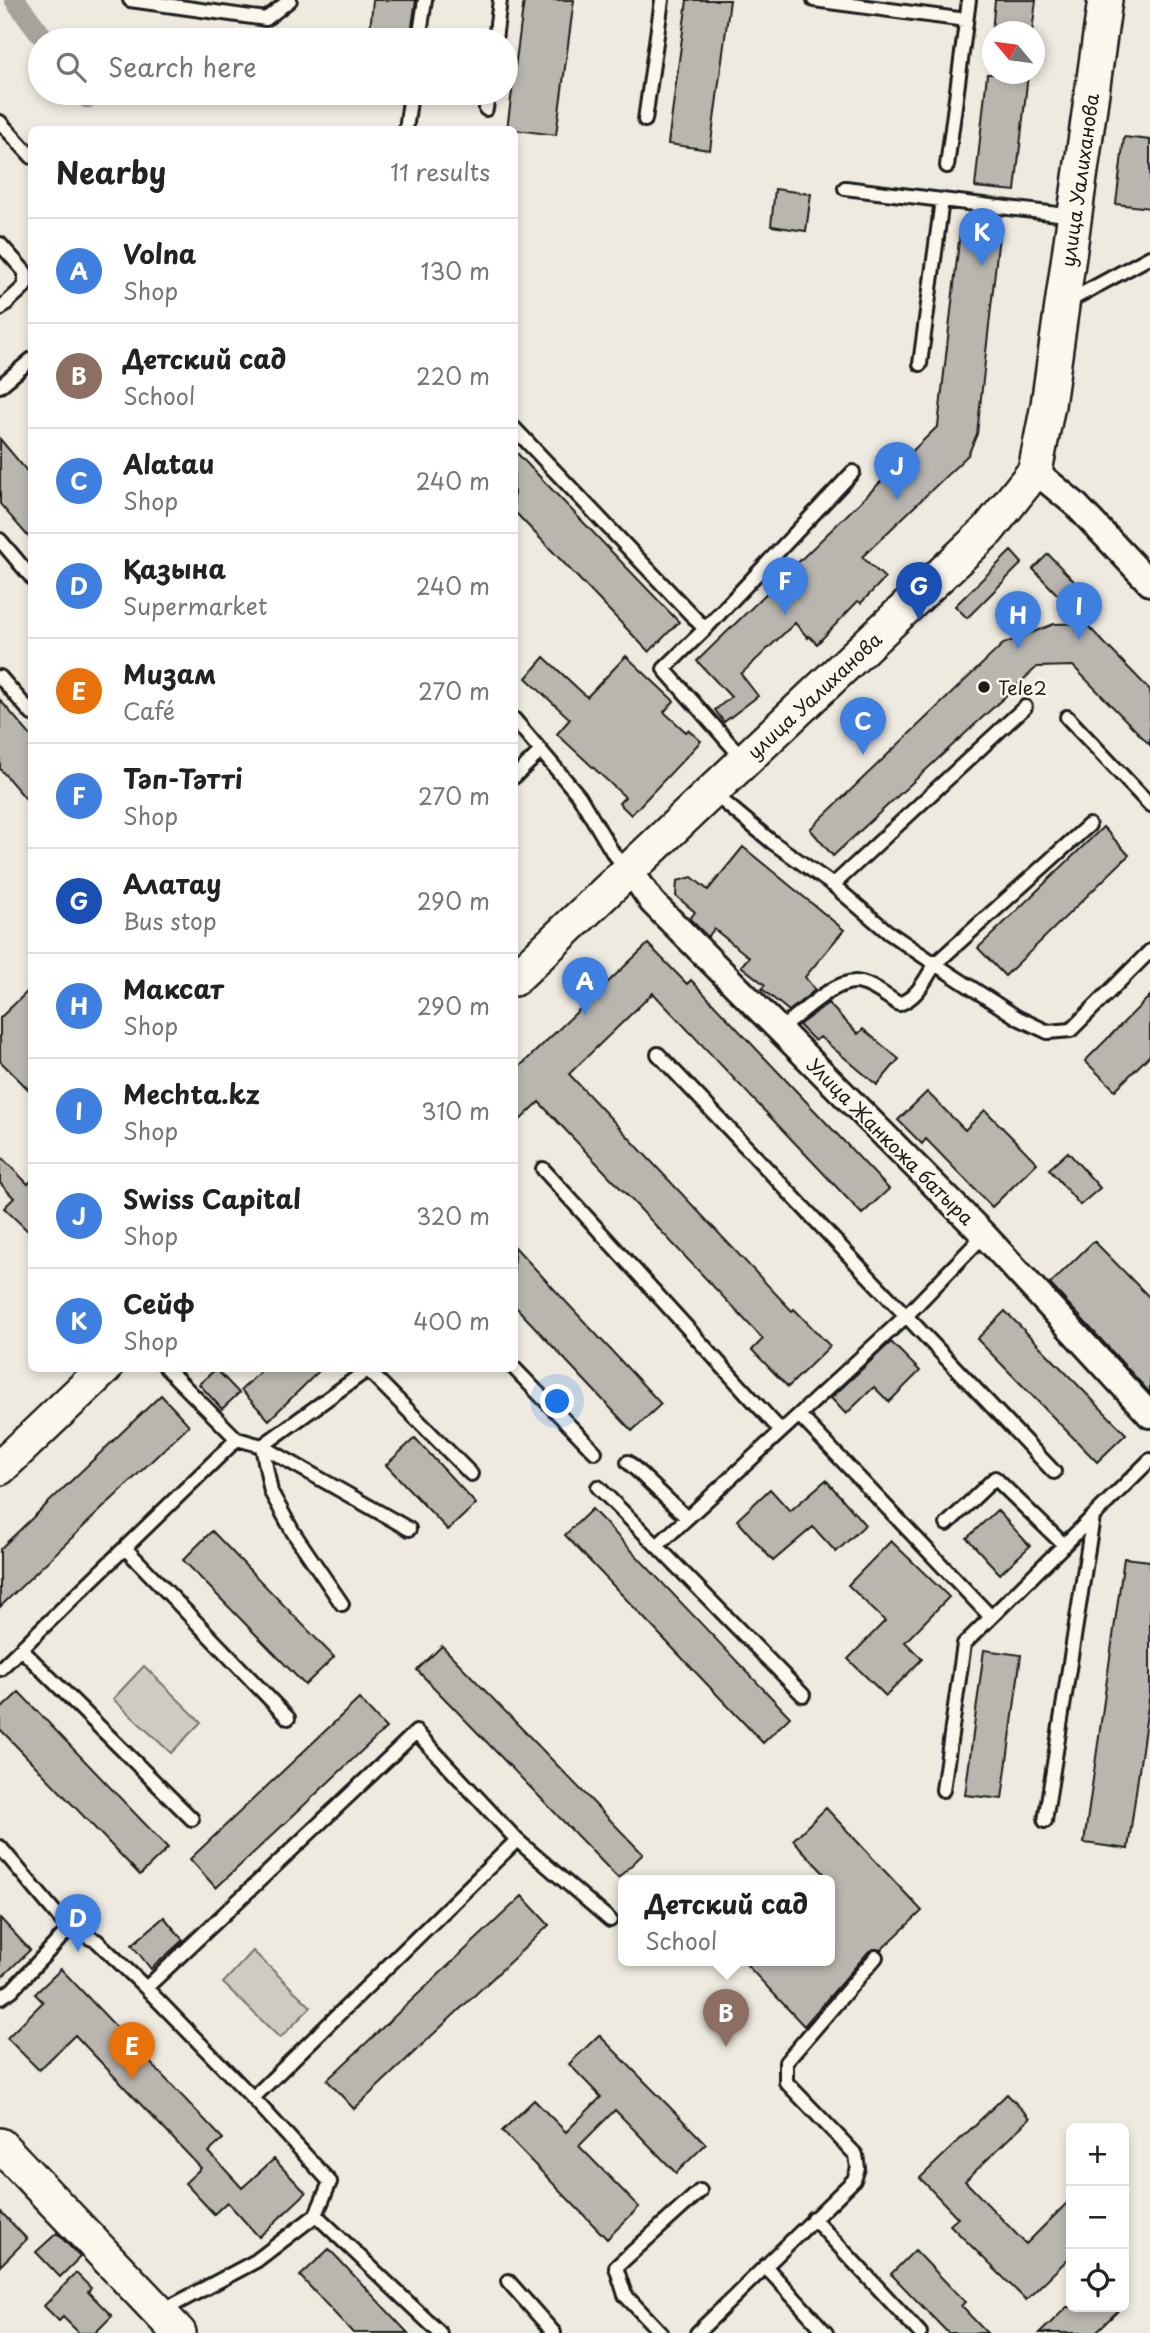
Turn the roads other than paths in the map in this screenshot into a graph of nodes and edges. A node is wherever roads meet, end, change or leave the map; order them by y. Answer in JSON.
{"nodes":[{"id":1,"x":130,"y":0,"type":"edge"},
{"id":2,"x":290,"y":0,"type":"edge"},
{"id":3,"x":425,"y":0,"type":"edge"},
{"id":4,"x":500,"y":0,"type":"edge"},
{"id":5,"x":662,"y":0,"type":"edge"},
{"id":6,"x":814,"y":0,"type":"edge"},
{"id":7,"x":969,"y":0,"type":"edge"},
{"id":8,"x":1104,"y":0,"type":"edge"},
{"id":9,"x":966,"y":20,"type":"junction"},
{"id":10,"x":421,"y":28,"type":"edge"},
{"id":11,"x":496,"y":28,"type":"edge"},
{"id":12,"x":409,"y":105,"type":"edge"},
{"id":13,"x":486,"y":105,"type":"edge"},
{"id":14,"x":486,"y":109,"type":"dead end"},
{"id":15,"x":645,"y":120,"type":"dead end"},
{"id":16,"x":0,"y":122,"type":"edge"},
{"id":17,"x":407,"y":126,"type":"edge"},
{"id":18,"x":28,"y":154,"type":"edge"},
{"id":19,"x":947,"y":166,"type":"dead end"},
{"id":20,"x":845,"y":188,"type":"dead end"},
{"id":21,"x":942,"y":200,"type":"junction"},
{"id":22,"x":1074,"y":216,"type":"junction"},
{"id":23,"x":0,"y":244,"type":"edge"},
{"id":24,"x":1150,"y":257,"type":"edge"},
{"id":25,"x":1062,"y":304,"type":"junction"},
{"id":26,"x":0,"y":309,"type":"edge"},
{"id":27,"x":28,"y":362,"type":"edge"},
{"id":28,"x":920,"y":364,"type":"dead end"},
{"id":29,"x":0,"y":386,"type":"edge"},
{"id":30,"x":518,"y":432,"type":"edge"},
{"id":31,"x":1035,"y":471,"type":"junction"},
{"id":32,"x":853,"y":472,"type":"dead end"},
{"id":33,"x":0,"y":540,"type":"edge"},
{"id":34,"x":28,"y":573,"type":"edge"},
{"id":35,"x":1150,"y":583,"type":"edge"},
{"id":36,"x":705,"y":629,"type":"junction"},
{"id":37,"x":0,"y":677,"type":"edge"},
{"id":38,"x":1025,"y":707,"type":"dead end"},
{"id":39,"x":28,"y":709,"type":"edge"},
{"id":40,"x":1068,"y":717,"type":"dead end"},
{"id":41,"x":518,"y":724,"type":"edge"},
{"id":42,"x":541,"y":751,"type":"junction"},
{"id":43,"x":744,"y":760,"type":"junction"},
{"id":44,"x":518,"y":773,"type":"edge"},
{"id":45,"x":712,"y":791,"type":"junction"},
{"id":46,"x":1150,"y":805,"type":"edge"},
{"id":47,"x":1089,"y":825,"type":"dead end"},
{"id":48,"x":630,"y":870,"type":"junction"},
{"id":49,"x":833,"y":885,"type":"junction"},
{"id":50,"x":1150,"y":951,"type":"edge"},
{"id":51,"x":935,"y":964,"type":"junction"},
{"id":52,"x":518,"y":975,"type":"edge"},
{"id":53,"x":790,"y":1021,"type":"dead end"},
{"id":54,"x":658,"y":1054,"type":"dead end"},
{"id":55,"x":543,"y":1169,"type":"dead end"},
{"id":56,"x":984,"y":1235,"type":"junction"},
{"id":57,"x":906,"y":1315,"type":"junction"},
{"id":58,"x":100,"y":1372,"type":"edge"},
{"id":59,"x":170,"y":1372,"type":"edge"},
{"id":60,"x":365,"y":1372,"type":"edge"},
{"id":61,"x":372,"y":1372,"type":"edge"},
{"id":62,"x":518,"y":1372,"type":"edge"},
{"id":63,"x":799,"y":1415,"type":"junction"},
{"id":64,"x":1150,"y":1415,"type":"edge"},
{"id":65,"x":781,"y":1431,"type":"junction"},
{"id":66,"x":237,"y":1439,"type":"junction"},
{"id":67,"x":262,"y":1446,"type":"junction"},
{"id":68,"x":595,"y":1452,"type":"dead end"},
{"id":69,"x":3,"y":1458,"type":"edge"},
{"id":70,"x":1150,"y":1460,"type":"edge"},
{"id":71,"x":628,"y":1462,"type":"dead end"},
{"id":72,"x":1054,"y":1472,"type":"dead end"},
{"id":73,"x":471,"y":1474,"type":"dead end"},
{"id":74,"x":598,"y":1487,"type":"dead end"},
{"id":75,"x":1093,"y":1516,"type":"junction"},
{"id":76,"x":687,"y":1518,"type":"junction"},
{"id":77,"x":947,"y":1524,"type":"dead end"},
{"id":78,"x":409,"y":1529,"type":"dead end"},
{"id":79,"x":1064,"y":1545,"type":"junction"},
{"id":80,"x":657,"y":1546,"type":"junction"},
{"id":81,"x":125,"y":1548,"type":"junction"},
{"id":82,"x":341,"y":1604,"type":"dead end"},
{"id":83,"x":991,"y":1617,"type":"junction"},
{"id":84,"x":21,"y":1649,"type":"junction"},
{"id":85,"x":0,"y":1669,"type":"edge"},
{"id":86,"x":803,"y":1695,"type":"dead end"},
{"id":87,"x":288,"y":1718,"type":"dead end"},
{"id":88,"x":943,"y":1790,"type":"dead end"},
{"id":89,"x":192,"y":1819,"type":"dead end"},
{"id":90,"x":1045,"y":1821,"type":"dead end"},
{"id":91,"x":517,"y":1840,"type":"junction"},
{"id":92,"x":0,"y":1847,"type":"edge"},
{"id":93,"x":610,"y":1920,"type":"dead end"},
{"id":94,"x":69,"y":1929,"type":"junction"},
{"id":95,"x":876,"y":1957,"type":"dead end"},
{"id":96,"x":146,"y":1988,"type":"junction"},
{"id":97,"x":0,"y":1998,"type":"edge"},
{"id":98,"x":253,"y":2098,"type":"junction"},
{"id":99,"x":0,"y":2145,"type":"edge"},
{"id":100,"x":700,"y":2191,"type":"dead end"},
{"id":101,"x":316,"y":2215,"type":"junction"},
{"id":102,"x":813,"y":2218,"type":"junction"},
{"id":103,"x":765,"y":2266,"type":"junction"},
{"id":104,"x":508,"y":2281,"type":"dead end"},
{"id":105,"x":169,"y":2322,"type":"edge"},
{"id":106,"x":440,"y":2333,"type":"edge"},
{"id":107,"x":554,"y":2333,"type":"edge"},
{"id":108,"x":661,"y":2333,"type":"edge"},
{"id":109,"x":697,"y":2333,"type":"edge"},
{"id":110,"x":826,"y":2333,"type":"edge"},
{"id":111,"x":920,"y":2333,"type":"edge"}],
"edges":[{"from":1,"to":2,"type":"lane"},
{"from":3,"to":10,"type":"lane"},
{"from":4,"to":11,"type":"lane"},
{"from":5,"to":15,"type":"lane"},
{"from":6,"to":9,"type":"lane"},
{"from":7,"to":9,"type":"lane"},
{"from":8,"to":22,"type":"main road","name":"улица Уалиханова"},
{"from":9,"to":19,"type":"lane"},
{"from":12,"to":17,"type":"lane"},
{"from":13,"to":14,"type":"lane"},
{"from":16,"to":18,"type":"lane"},
{"from":20,"to":21,"type":"lane"},
{"from":21,"to":22,"type":"lane"},
{"from":21,"to":28,"type":"lane"},
{"from":22,"to":25,"type":"main road","name":"улица Уалиханова"},
{"from":23,"to":26,"type":"lane"},
{"from":24,"to":25,"type":"lane"},
{"from":25,"to":31,"type":"main road","name":"улица Уалиханова"},
{"from":27,"to":29,"type":"lane"},
{"from":30,"to":36,"type":"lane"},
{"from":31,"to":35,"type":"street"},
{"from":31,"to":43,"type":"main road","name":"улица Уалиханова"},
{"from":32,"to":36,"type":"lane"},
{"from":33,"to":34,"type":"lane"},
{"from":36,"to":43,"type":"lane"},
{"from":37,"to":39,"type":"lane"},
{"from":38,"to":49,"type":"lane"},
{"from":40,"to":46,"type":"lane"},
{"from":41,"to":42,"type":"lane"},
{"from":42,"to":44,"type":"lane"},
{"from":42,"to":48,"type":"lane"},
{"from":43,"to":45,"type":"main road","name":"улица Уалиханова"},
{"from":45,"to":48,"type":"main road","name":"улица Уалиханова"},
{"from":45,"to":49,"type":"lane"},
{"from":47,"to":51,"type":"lane"},
{"from":48,"to":52,"type":"main road","name":"улица Уалиханова"},
{"from":48,"to":56,"type":"street","name":"Улица Жанкожа батыра"},
{"from":49,"to":51,"type":"lane"},
{"from":50,"to":51,"type":"lane"},
{"from":51,"to":53,"type":"lane"},
{"from":54,"to":57,"type":"lane"},
{"from":55,"to":65,"type":"lane"},
{"from":56,"to":57,"type":"lane"},
{"from":56,"to":64,"type":"street","name":"Улица Жанкожа батыра"},
{"from":57,"to":63,"type":"lane"},
{"from":57,"to":72,"type":"lane"},
{"from":58,"to":69,"type":"main road"},
{"from":59,"to":66,"type":"lane"},
{"from":60,"to":67,"type":"lane"},
{"from":61,"to":73,"type":"lane"},
{"from":62,"to":68,"type":"lane"},
{"from":63,"to":65,"type":"lane"},
{"from":63,"to":83,"type":"lane"},
{"from":65,"to":76,"type":"lane"},
{"from":66,"to":67,"type":"lane"},
{"from":66,"to":81,"type":"lane"},
{"from":67,"to":78,"type":"lane"},
{"from":67,"to":82,"type":"lane"},
{"from":70,"to":75,"type":"lane"},
{"from":71,"to":76,"type":"lane"},
{"from":74,"to":80,"type":"lane"},
{"from":75,"to":79,"type":"lane"},
{"from":75,"to":90,"type":"lane"},
{"from":76,"to":80,"type":"lane"},
{"from":77,"to":79,"type":"lane"},
{"from":79,"to":83,"type":"lane"},
{"from":80,"to":86,"type":"lane"},
{"from":81,"to":84,"type":"lane"},
{"from":81,"to":87,"type":"lane"},
{"from":83,"to":88,"type":"lane"},
{"from":84,"to":85,"type":"lane"},
{"from":84,"to":89,"type":"lane"},
{"from":91,"to":93,"type":"lane"},
{"from":91,"to":96,"type":"lane"},
{"from":91,"to":98,"type":"lane"},
{"from":92,"to":94,"type":"lane"},
{"from":94,"to":96,"type":"lane"},
{"from":94,"to":97,"type":"lane"},
{"from":95,"to":102,"type":"lane"},
{"from":96,"to":98,"type":"lane"},
{"from":98,"to":101,"type":"lane"},
{"from":99,"to":105,"type":"main road"},
{"from":100,"to":108,"type":"lane"},
{"from":101,"to":105,"type":"lane"},
{"from":101,"to":106,"type":"lane"},
{"from":102,"to":103,"type":"lane"},
{"from":102,"to":111,"type":"lane"},
{"from":103,"to":109,"type":"lane"},
{"from":103,"to":110,"type":"lane"},
{"from":104,"to":107,"type":"lane"}]}
